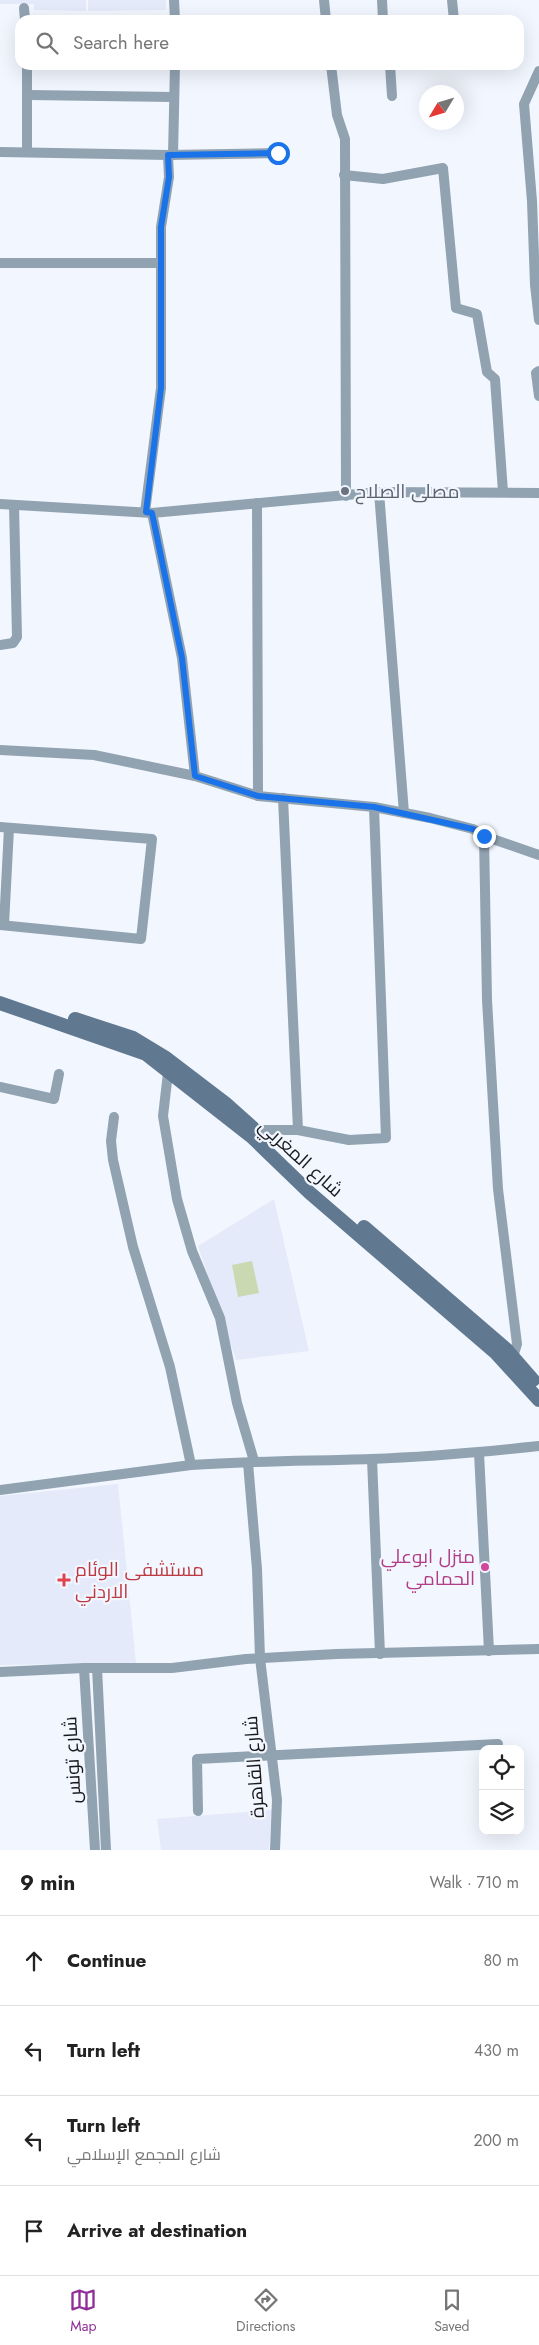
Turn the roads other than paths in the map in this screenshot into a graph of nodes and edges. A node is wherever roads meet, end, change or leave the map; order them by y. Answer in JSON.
{"nodes":[{"id":1,"x":174,"y":0,"type":"edge"},
{"id":2,"x":324,"y":0,"type":"edge"},
{"id":3,"x":382,"y":0,"type":"edge"},
{"id":4,"x":452,"y":0,"type":"edge"},
{"id":5,"x":24,"y":8,"type":"dead end"},
{"id":6,"x":25,"y":15,"type":"edge"},
{"id":7,"x":175,"y":15,"type":"edge"},
{"id":8,"x":326,"y":15,"type":"edge"},
{"id":9,"x":384,"y":15,"type":"edge"},
{"id":10,"x":454,"y":15,"type":"edge"},
{"id":11,"x":27,"y":70,"type":"edge"},
{"id":12,"x":174,"y":70,"type":"edge"},
{"id":13,"x":332,"y":70,"type":"edge"},
{"id":14,"x":390,"y":70,"type":"edge"},
{"id":15,"x":539,"y":71,"type":"edge"},
{"id":16,"x":29,"y":95,"type":"junction"},
{"id":17,"x":392,"y":96,"type":"dead end"},
{"id":18,"x":173,"y":97,"type":"junction"},
{"id":19,"x":27,"y":151,"type":"junction"},
{"id":20,"x":0,"y":152,"type":"edge"},
{"id":21,"x":278,"y":153,"type":"dead end"},
{"id":22,"x":170,"y":155,"type":"junction"},
{"id":23,"x":344,"y":175,"type":"junction"},
{"id":24,"x":0,"y":263,"type":"edge"},
{"id":25,"x":160,"y":264,"type":"junction"},
{"id":26,"x":539,"y":320,"type":"edge"},
{"id":27,"x":539,"y":371,"type":"edge"},
{"id":28,"x":539,"y":396,"type":"edge"},
{"id":29,"x":379,"y":492,"type":"junction"},
{"id":30,"x":503,"y":492,"type":"junction"},
{"id":31,"x":539,"y":493,"type":"edge"},
{"id":32,"x":346,"y":496,"type":"junction"},
{"id":33,"x":256,"y":503,"type":"junction"},
{"id":34,"x":0,"y":504,"type":"edge"},
{"id":35,"x":14,"y":505,"type":"junction"},
{"id":36,"x":149,"y":512,"type":"junction"},
{"id":37,"x":0,"y":645,"type":"edge"},
{"id":38,"x":0,"y":750,"type":"edge"},
{"id":39,"x":195,"y":776,"type":"junction"},
{"id":40,"x":258,"y":796,"type":"junction"},
{"id":41,"x":283,"y":798,"type":"junction"},
{"id":42,"x":374,"y":807,"type":"junction"},
{"id":43,"x":404,"y":813,"type":"junction"},
{"id":44,"x":5,"y":828,"type":"edge"},
{"id":45,"x":484,"y":836,"type":"junction"},
{"id":46,"x":539,"y":856,"type":"edge"},
{"id":47,"x":2,"y":925,"type":"edge"},
{"id":48,"x":0,"y":994,"type":"edge"},
{"id":49,"x":0,"y":1003,"type":"edge"},
{"id":50,"x":168,"y":1073,"type":"junction"},
{"id":51,"x":59,"y":1074,"type":"dead end"},
{"id":52,"x":0,"y":1087,"type":"edge"},
{"id":53,"x":114,"y":1118,"type":"dead end"},
{"id":54,"x":254,"y":1130,"type":"junction"},
{"id":55,"x":298,"y":1130,"type":"junction"},
{"id":56,"x":513,"y":1357,"type":"junction"},
{"id":57,"x":539,"y":1386,"type":"edge"},
{"id":58,"x":539,"y":1400,"type":"edge"},
{"id":59,"x":539,"y":1446,"type":"edge"},
{"id":60,"x":479,"y":1452,"type":"junction"},
{"id":61,"x":372,"y":1459,"type":"junction"},
{"id":62,"x":254,"y":1461,"type":"junction"},
{"id":63,"x":191,"y":1465,"type":"junction"},
{"id":64,"x":0,"y":1490,"type":"edge"},
{"id":65,"x":539,"y":1649,"type":"edge"},
{"id":66,"x":489,"y":1651,"type":"junction"},
{"id":67,"x":380,"y":1654,"type":"junction"},
{"id":68,"x":260,"y":1658,"type":"junction"},
{"id":69,"x":84,"y":1668,"type":"junction"},
{"id":70,"x":97,"y":1668,"type":"junction"},
{"id":71,"x":0,"y":1672,"type":"edge"},
{"id":72,"x":498,"y":1744,"type":"dead end"},
{"id":73,"x":272,"y":1756,"type":"junction"},
{"id":74,"x":198,"y":1811,"type":"dead end"},
{"id":75,"x":95,"y":1850,"type":"edge"},
{"id":76,"x":106,"y":1850,"type":"edge"},
{"id":77,"x":274,"y":1850,"type":"edge"}],
"edges":[{"from":1,"to":7,"type":"street"},
{"from":2,"to":8,"type":"street"},
{"from":3,"to":9,"type":"street"},
{"from":4,"to":10,"type":"street"},
{"from":5,"to":6,"type":"street"},
{"from":11,"to":16,"type":"street"},
{"from":12,"to":18,"type":"street"},
{"from":13,"to":23,"type":"street"},
{"from":14,"to":17,"type":"street"},
{"from":15,"to":26,"type":"street"},
{"from":16,"to":18,"type":"street"},
{"from":16,"to":19,"type":"street"},
{"from":18,"to":22,"type":"street"},
{"from":19,"to":20,"type":"street"},
{"from":19,"to":22,"type":"street"},
{"from":21,"to":22,"type":"street"},
{"from":22,"to":25,"type":"street"},
{"from":23,"to":30,"type":"street"},
{"from":23,"to":32,"type":"street"},
{"from":24,"to":25,"type":"street"},
{"from":25,"to":36,"type":"street"},
{"from":27,"to":28,"type":"street"},
{"from":29,"to":30,"type":"street"},
{"from":29,"to":32,"type":"street"},
{"from":29,"to":43,"type":"street"},
{"from":30,"to":31,"type":"street"},
{"from":32,"to":33,"type":"street"},
{"from":33,"to":36,"type":"street"},
{"from":33,"to":40,"type":"street"},
{"from":34,"to":35,"type":"street"},
{"from":35,"to":36,"type":"street"},
{"from":35,"to":37,"type":"street"},
{"from":36,"to":39,"type":"street"},
{"from":38,"to":39,"type":"street"},
{"from":39,"to":40,"type":"street"},
{"from":40,"to":41,"type":"street"},
{"from":41,"to":42,"type":"street"},
{"from":41,"to":55,"type":"street"},
{"from":42,"to":43,"type":"street"},
{"from":42,"to":55,"type":"street"},
{"from":43,"to":45,"type":"street"},
{"from":44,"to":47,"type":"street"},
{"from":44,"to":47,"type":"street"},
{"from":45,"to":46,"type":"street"},
{"from":45,"to":56,"type":"street"},
{"from":48,"to":54,"type":"main road","name":"شارع المغربي"},
{"from":49,"to":50,"type":"main road","name":"شارع المغربي"},
{"from":50,"to":58,"type":"main road","name":"شارع المغربي"},
{"from":50,"to":62,"type":"street"},
{"from":51,"to":52,"type":"street"},
{"from":53,"to":63,"type":"street"},
{"from":54,"to":55,"type":"street"},
{"from":54,"to":56,"type":"main road","name":"شارع المغربي"},
{"from":56,"to":57,"type":"main road","name":"شارع المغربي"},
{"from":59,"to":60,"type":"street"},
{"from":60,"to":61,"type":"street"},
{"from":60,"to":66,"type":"street"},
{"from":61,"to":62,"type":"street"},
{"from":61,"to":67,"type":"street"},
{"from":62,"to":63,"type":"street"},
{"from":62,"to":68,"type":"street","name":"شارع القاهرة"},
{"from":63,"to":64,"type":"street"},
{"from":65,"to":66,"type":"street"},
{"from":66,"to":67,"type":"street"},
{"from":67,"to":68,"type":"street"},
{"from":68,"to":70,"type":"street"},
{"from":68,"to":73,"type":"street","name":"شارع القاهرة"},
{"from":69,"to":70,"type":"street"},
{"from":69,"to":71,"type":"street"},
{"from":69,"to":75,"type":"street","name":"شارع تونس"},
{"from":70,"to":76,"type":"street","name":"شارع تونس"},
{"from":72,"to":73,"type":"street"},
{"from":73,"to":74,"type":"street"},
{"from":73,"to":77,"type":"street","name":"شارع القاهرة"}]}
